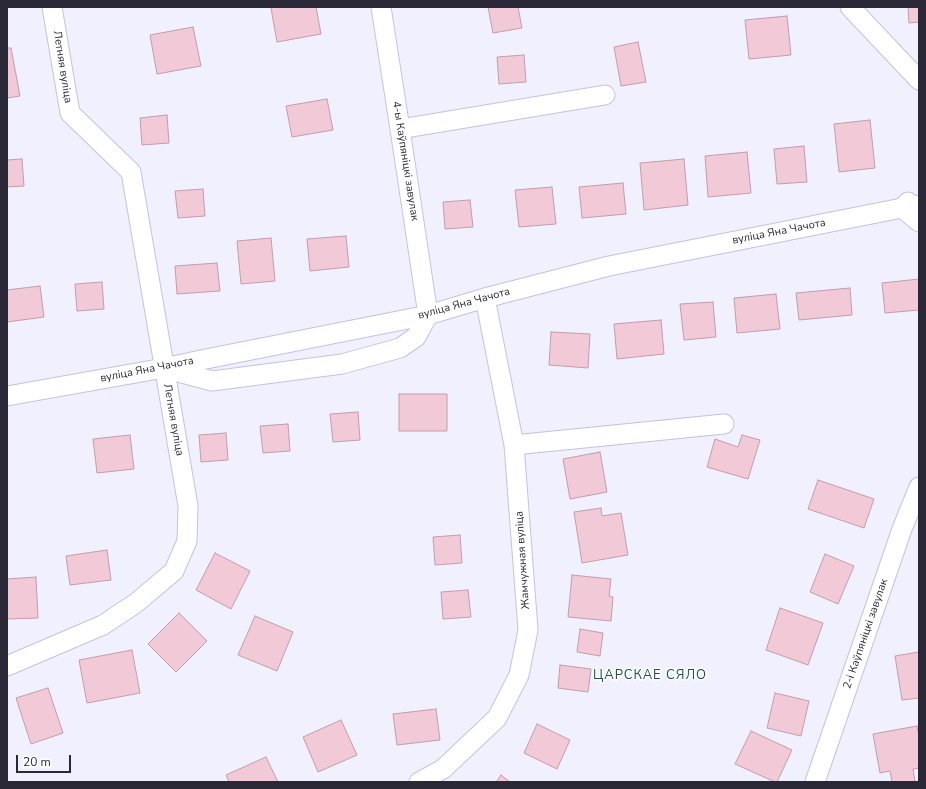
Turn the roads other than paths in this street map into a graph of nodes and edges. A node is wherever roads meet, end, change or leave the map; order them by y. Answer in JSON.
{"nodes":[{"id":1,"x":52,"y":7,"type":"edge"},
{"id":2,"x":381,"y":7,"type":"edge"},
{"id":3,"x":850,"y":7,"type":"edge"},
{"id":4,"x":919,"y":80,"type":"edge"},
{"id":5,"x":605,"y":95,"type":"dead end"},
{"id":6,"x":400,"y":129,"type":"junction"},
{"id":7,"x":919,"y":192,"type":"edge"},
{"id":8,"x":910,"y":207,"type":"edge"},
{"id":9,"x":919,"y":222,"type":"edge"},
{"id":10,"x":485,"y":298,"type":"junction"},
{"id":11,"x":428,"y":315,"type":"junction"},
{"id":12,"x":164,"y":368,"type":"junction"},
{"id":13,"x":7,"y":396,"type":"edge"},
{"id":14,"x":724,"y":424,"type":"dead end"},
{"id":15,"x":514,"y":445,"type":"junction"},
{"id":16,"x":919,"y":487,"type":"edge"},
{"id":17,"x":7,"y":666,"type":"edge"},
{"id":18,"x":419,"y":782,"type":"edge"},
{"id":19,"x":815,"y":782,"type":"edge"}],
"edges":[{"from":1,"to":12,"type":"street","name":"Летняя вуліца"},
{"from":2,"to":6,"type":"street","name":"4-ы Каўпяніцкі завулак"},
{"from":3,"to":4,"type":"street"},
{"from":5,"to":6,"type":"street"},
{"from":6,"to":11,"type":"street","name":"4-ы Каўпяніцкі завулак"},
{"from":7,"to":8,"type":"street"},
{"from":8,"to":9,"type":"street"},
{"from":8,"to":10,"type":"street","name":"вуліца Яна Чачота"},
{"from":10,"to":11,"type":"street","name":"вуліца Яна Чачота"},
{"from":10,"to":15,"type":"street","name":"Жамчужная вуліца"},
{"from":11,"to":12,"type":"street","name":"вуліца Яна Чачота"},
{"from":11,"to":12,"type":"street"},
{"from":12,"to":13,"type":"street","name":"вуліца Яна Чачота"},
{"from":12,"to":17,"type":"street","name":"Летняя вуліца"},
{"from":14,"to":15,"type":"street"},
{"from":15,"to":18,"type":"street","name":"Жамчужная вуліца"},
{"from":16,"to":19,"type":"street","name":"2-і Каўпяніцкі завулак"}]}
